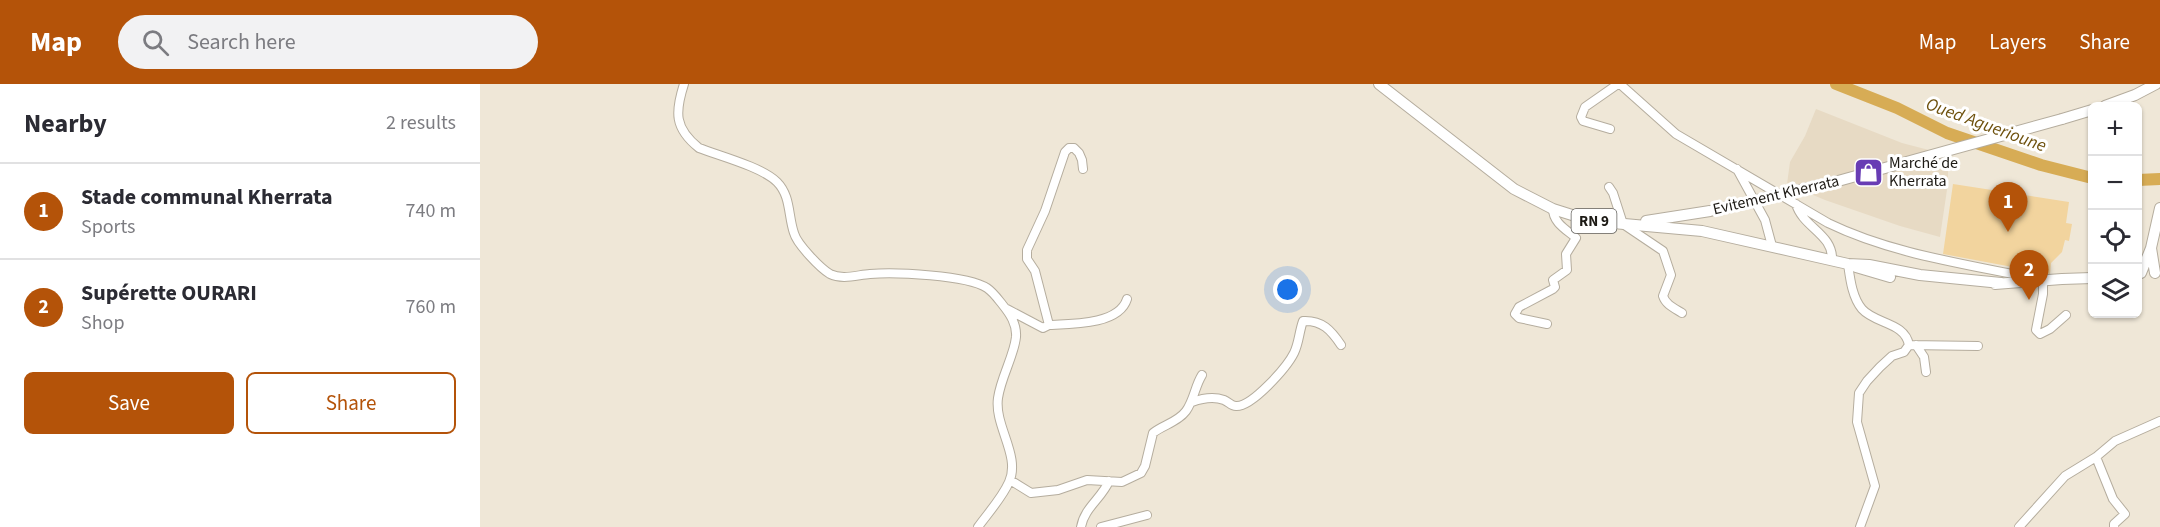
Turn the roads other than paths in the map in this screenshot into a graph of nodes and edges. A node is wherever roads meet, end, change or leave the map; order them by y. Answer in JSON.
{"nodes":[{"id":1,"x":684,"y":84,"type":"edge"},
{"id":2,"x":1379,"y":84,"type":"edge"},
{"id":3,"x":1619,"y":84,"type":"edge"},
{"id":4,"x":2156,"y":84,"type":"edge"},
{"id":5,"x":2116,"y":102,"type":"edge"},
{"id":6,"x":2088,"y":111,"type":"edge"},
{"id":7,"x":1610,"y":129,"type":"dead end"},
{"id":8,"x":1083,"y":169,"type":"dead end"},
{"id":9,"x":1737,"y":169,"type":"junction"},
{"id":10,"x":1610,"y":187,"type":"dead end"},
{"id":11,"x":1796,"y":204,"type":"junction"},
{"id":12,"x":2160,"y":208,"type":"edge"},
{"id":13,"x":1554,"y":209,"type":"junction"},
{"id":14,"x":1627,"y":223,"type":"junction"},
{"id":15,"x":1772,"y":246,"type":"junction"},
{"id":16,"x":2155,"y":251,"type":"edge"},
{"id":17,"x":1832,"y":261,"type":"junction"},
{"id":18,"x":1848,"y":264,"type":"junction"},
{"id":19,"x":2142,"y":269,"type":"edge"},
{"id":20,"x":2142,"y":273,"type":"edge"},
{"id":21,"x":2158,"y":273,"type":"edge"},
{"id":22,"x":2088,"y":278,"type":"edge"},
{"id":23,"x":2040,"y":281,"type":"junction"},
{"id":24,"x":1127,"y":299,"type":"dead end"},
{"id":25,"x":1004,"y":307,"type":"junction"},
{"id":26,"x":1682,"y":313,"type":"dead end"},
{"id":27,"x":2066,"y":315,"type":"dead end"},
{"id":28,"x":1547,"y":324,"type":"dead end"},
{"id":29,"x":1049,"y":325,"type":"junction"},
{"id":30,"x":1341,"y":345,"type":"dead end"},
{"id":31,"x":1913,"y":345,"type":"junction"},
{"id":32,"x":1978,"y":346,"type":"dead end"},
{"id":33,"x":1926,"y":372,"type":"dead end"},
{"id":34,"x":1202,"y":375,"type":"dead end"},
{"id":35,"x":1192,"y":402,"type":"junction"},
{"id":36,"x":2160,"y":422,"type":"edge"},
{"id":37,"x":2096,"y":457,"type":"junction"},
{"id":38,"x":1010,"y":480,"type":"junction"},
{"id":39,"x":1109,"y":481,"type":"junction"},
{"id":40,"x":1147,"y":515,"type":"dead end"},
{"id":41,"x":978,"y":527,"type":"edge"},
{"id":42,"x":1081,"y":527,"type":"edge"},
{"id":43,"x":1101,"y":527,"type":"edge"},
{"id":44,"x":1860,"y":527,"type":"edge"},
{"id":45,"x":2019,"y":527,"type":"edge"},
{"id":46,"x":2114,"y":527,"type":"edge"}],
"edges":[{"from":1,"to":25,"type":"street"},
{"from":2,"to":13,"type":"main road","number":"RN 9"},
{"from":3,"to":7,"type":"street"},
{"from":3,"to":9,"type":"street"},
{"from":4,"to":5,"type":"main road"},
{"from":6,"to":14,"type":"main road","name":"Evitement Kherrata","bridge":true},
{"from":8,"to":29,"type":"street"},
{"from":9,"to":11,"type":"street"},
{"from":9,"to":15,"type":"street"},
{"from":10,"to":14,"type":"street"},
{"from":11,"to":17,"type":"street"},
{"from":11,"to":23,"type":"street"},
{"from":12,"to":16,"type":"main road"},
{"from":13,"to":14,"type":"main road","number":"RN 9"},
{"from":13,"to":28,"type":"street"},
{"from":14,"to":15,"type":"main road","number":"RN 9"},
{"from":14,"to":26,"type":"street"},
{"from":15,"to":17,"type":"main road","number":"RN 9"},
{"from":16,"to":19,"type":"main road"},
{"from":16,"to":21,"type":"main road"},
{"from":17,"to":18,"type":"main road","number":"RN 9"},
{"from":18,"to":23,"type":"main road","number":"RN 9"},
{"from":18,"to":31,"type":"street"},
{"from":20,"to":21,"type":"main road"},
{"from":22,"to":23,"type":"main road","number":"RN 9"},
{"from":23,"to":27,"type":"street"},
{"from":24,"to":29,"type":"street"},
{"from":25,"to":29,"type":"street"},
{"from":25,"to":38,"type":"street"},
{"from":30,"to":35,"type":"street"},
{"from":31,"to":32,"type":"street"},
{"from":31,"to":33,"type":"street"},
{"from":31,"to":44,"type":"street"},
{"from":34,"to":35,"type":"street"},
{"from":35,"to":39,"type":"street"},
{"from":36,"to":37,"type":"street"},
{"from":37,"to":45,"type":"street"},
{"from":37,"to":46,"type":"street"},
{"from":38,"to":39,"type":"street"},
{"from":38,"to":41,"type":"street"},
{"from":39,"to":42,"type":"street"},
{"from":40,"to":43,"type":"street"}]}
